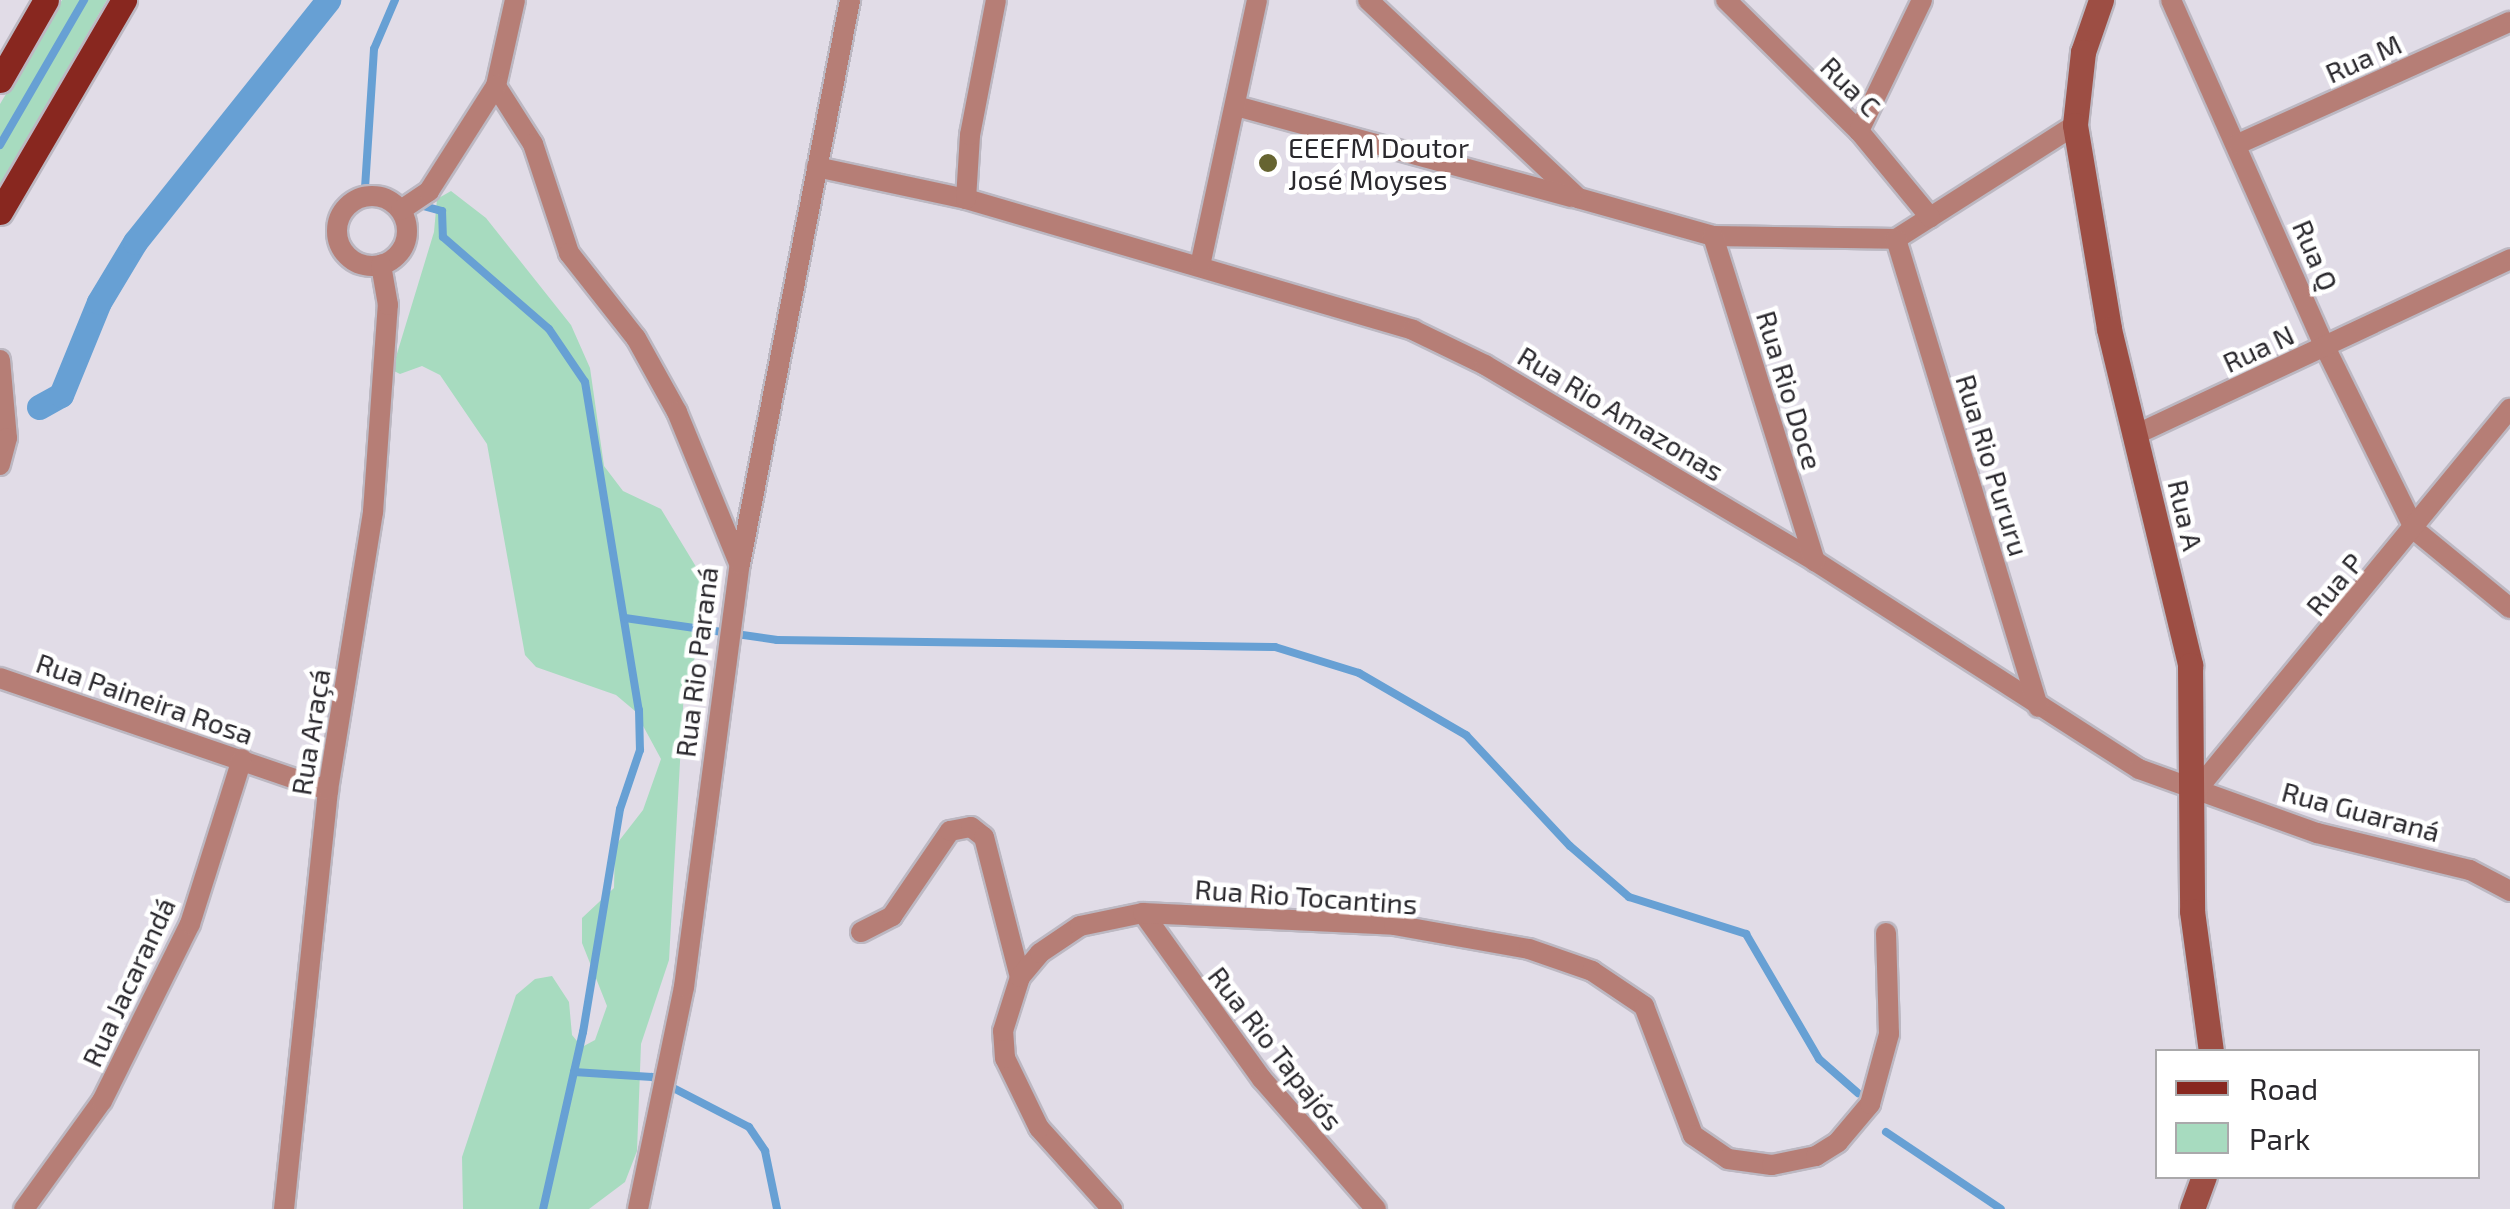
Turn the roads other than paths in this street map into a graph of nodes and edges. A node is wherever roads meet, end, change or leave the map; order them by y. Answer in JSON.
{"nodes":[{"id":1,"x":46,"y":0,"type":"edge"},
{"id":2,"x":124,"y":0,"type":"edge"},
{"id":3,"x":516,"y":0,"type":"edge"},
{"id":4,"x":850,"y":0,"type":"edge"},
{"id":5,"x":996,"y":0,"type":"edge"},
{"id":6,"x":1257,"y":0,"type":"edge"},
{"id":7,"x":1368,"y":0,"type":"edge"},
{"id":8,"x":1726,"y":0,"type":"edge"},
{"id":9,"x":1922,"y":0,"type":"edge"},
{"id":10,"x":2101,"y":0,"type":"edge"},
{"id":11,"x":2170,"y":0,"type":"edge"},
{"id":12,"x":2510,"y":22,"type":"edge"},
{"id":13,"x":0,"y":80,"type":"edge"},
{"id":14,"x":496,"y":86,"type":"junction"},
{"id":15,"x":1236,"y":106,"type":"junction"},
{"id":16,"x":2076,"y":124,"type":"junction"},
{"id":17,"x":1860,"y":131,"type":"junction"},
{"id":18,"x":2238,"y":144,"type":"junction"},
{"id":19,"x":817,"y":167,"type":"junction"},
{"id":20,"x":1578,"y":198,"type":"junction"},
{"id":21,"x":966,"y":200,"type":"junction"},
{"id":22,"x":401,"y":210,"type":"junction"},
{"id":23,"x":0,"y":212,"type":"edge"},
{"id":24,"x":1930,"y":218,"type":"junction"},
{"id":25,"x":1713,"y":236,"type":"junction"},
{"id":26,"x":1896,"y":240,"type":"junction"},
{"id":27,"x":2510,"y":260,"type":"edge"},
{"id":28,"x":381,"y":266,"type":"junction"},
{"id":29,"x":1200,"y":266,"type":"junction"},
{"id":30,"x":2324,"y":347,"type":"junction"},
{"id":31,"x":0,"y":360,"type":"edge"},
{"id":32,"x":2510,"y":409,"type":"edge"},
{"id":33,"x":2137,"y":434,"type":"junction"},
{"id":34,"x":0,"y":465,"type":"edge"},
{"id":35,"x":2415,"y":530,"type":"junction"},
{"id":36,"x":1815,"y":561,"type":"junction"},
{"id":37,"x":740,"y":564,"type":"junction"},
{"id":38,"x":2510,"y":608,"type":"edge"},
{"id":39,"x":0,"y":678,"type":"edge"},
{"id":40,"x":2038,"y":707,"type":"junction"},
{"id":41,"x":242,"y":760,"type":"junction"},
{"id":42,"x":328,"y":790,"type":"junction"},
{"id":43,"x":2194,"y":792,"type":"junction"},
{"id":44,"x":2510,"y":890,"type":"edge"},
{"id":45,"x":1143,"y":914,"type":"junction"},
{"id":46,"x":861,"y":932,"type":"dead end"},
{"id":47,"x":1886,"y":933,"type":"dead end"},
{"id":48,"x":1020,"y":976,"type":"junction"},
{"id":49,"x":2211,"y":1049,"type":"edge"},
{"id":50,"x":2203,"y":1179,"type":"edge"},
{"id":51,"x":24,"y":1209,"type":"edge"},
{"id":52,"x":284,"y":1209,"type":"edge"},
{"id":53,"x":638,"y":1209,"type":"edge"},
{"id":54,"x":1112,"y":1209,"type":"edge"},
{"id":55,"x":1376,"y":1209,"type":"edge"},
{"id":56,"x":2192,"y":1209,"type":"edge"}],
"edges":[{"from":1,"to":13,"type":"main road"},
{"from":2,"to":23,"type":"main road"},
{"from":3,"to":14,"type":"street"},
{"from":4,"to":19,"type":"street"},
{"from":5,"to":21,"type":"street"},
{"from":6,"to":15,"type":"street"},
{"from":7,"to":20,"type":"street"},
{"from":8,"to":17,"type":"street","name":"Rua C"},
{"from":9,"to":17,"type":"street"},
{"from":10,"to":16,"type":"street","name":"Rua A"},
{"from":11,"to":18,"type":"street","name":"Rua Q"},
{"from":12,"to":18,"type":"street","name":"Rua M"},
{"from":14,"to":22,"type":"street"},
{"from":14,"to":37,"type":"street","name":"Rua Rio Paraná"},
{"from":15,"to":20,"type":"street"},
{"from":15,"to":29,"type":"street"},
{"from":16,"to":24,"type":"street"},
{"from":16,"to":33,"type":"street","name":"Rua A"},
{"from":17,"to":24,"type":"street","name":"Rua C"},
{"from":18,"to":30,"type":"street","name":"Rua Q"},
{"from":19,"to":21,"type":"street","name":"Rua Rio Amazonas"},
{"from":19,"to":37,"type":"street"},
{"from":20,"to":25,"type":"street"},
{"from":21,"to":29,"type":"street","name":"Rua Rio Amazonas"},
{"from":22,"to":28,"type":"street"},
{"from":22,"to":28,"type":"street"},
{"from":24,"to":26,"type":"street"},
{"from":25,"to":26,"type":"street"},
{"from":25,"to":36,"type":"street","name":"Rua Rio Doce"},
{"from":26,"to":40,"type":"street","name":"Rua Rio Pururu"},
{"from":27,"to":30,"type":"street","name":"Rua N"},
{"from":28,"to":42,"type":"street","name":"Rua Araçá"},
{"from":29,"to":36,"type":"street","name":"Rua Rio Amazonas"},
{"from":30,"to":33,"type":"street","name":"Rua N"},
{"from":30,"to":35,"type":"street","name":"Rua Q"},
{"from":31,"to":34,"type":"street"},
{"from":32,"to":35,"type":"street","name":"Rua P"},
{"from":33,"to":43,"type":"street","name":"Rua A"},
{"from":35,"to":38,"type":"street"},
{"from":35,"to":43,"type":"street","name":"Rua P"},
{"from":36,"to":40,"type":"street","name":"Rua Rio Amazonas"},
{"from":37,"to":53,"type":"street","name":"Rua Rio Paraná"},
{"from":39,"to":41,"type":"street","name":"Rua Paineira Rosa"},
{"from":40,"to":43,"type":"street","name":"Rua Rio Amazonas"},
{"from":41,"to":42,"type":"street","name":"Rua Paineira Rosa"},
{"from":41,"to":51,"type":"street","name":"Rua Jacarandá"},
{"from":42,"to":52,"type":"street","name":"Rua Araçá"},
{"from":43,"to":44,"type":"street","name":"Rua Guaraná"},
{"from":43,"to":49,"type":"street","name":"Rua A"},
{"from":45,"to":47,"type":"street","name":"Rua Rio Tocantins"},
{"from":45,"to":48,"type":"street","name":"Rua Rio Tocantins"},
{"from":45,"to":55,"type":"street","name":"Rua Rio Tapajós"},
{"from":46,"to":48,"type":"street"},
{"from":48,"to":54,"type":"street","name":"Rua Rio Tocantins"},
{"from":50,"to":56,"type":"street"}]}
